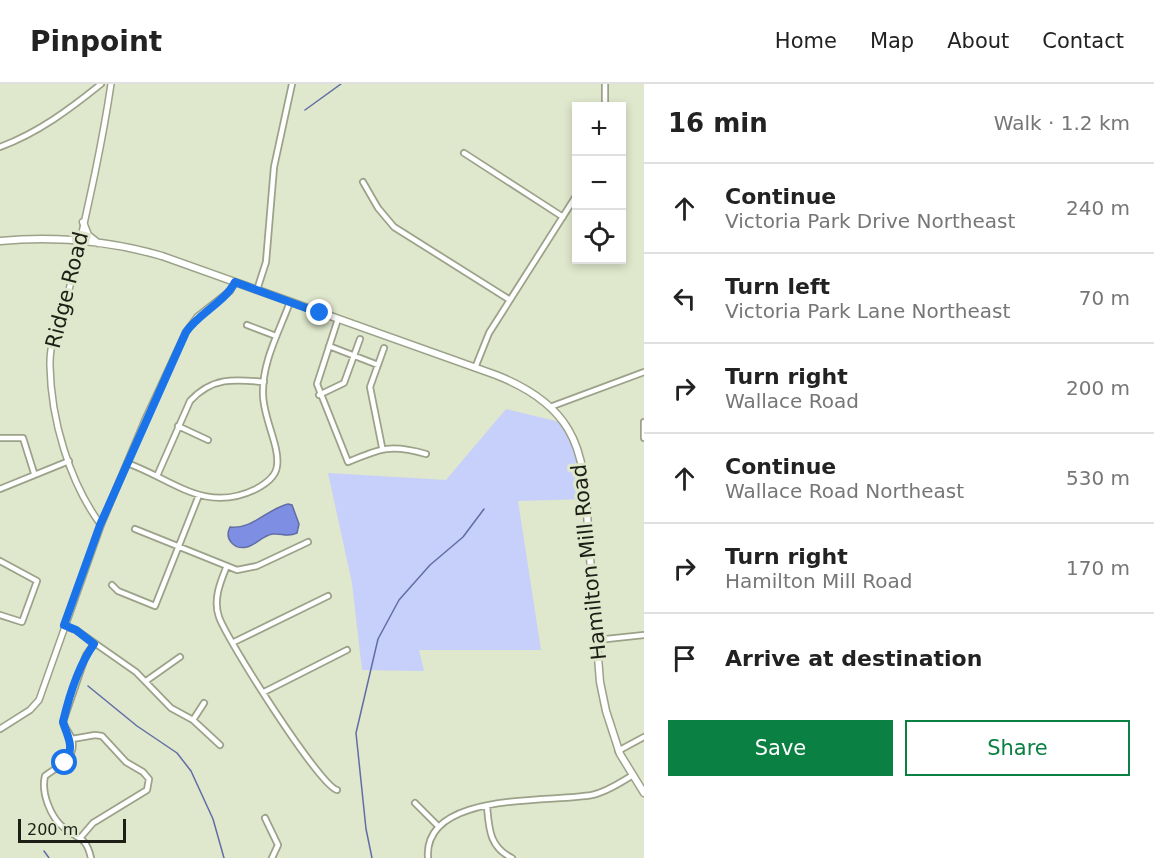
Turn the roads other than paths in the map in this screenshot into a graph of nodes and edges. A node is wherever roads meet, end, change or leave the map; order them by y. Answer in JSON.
{"nodes":[{"id":1,"x":102,"y":84,"type":"edge"},
{"id":2,"x":111,"y":84,"type":"edge"},
{"id":3,"x":292,"y":84,"type":"edge"},
{"id":4,"x":605,"y":84,"type":"edge"},
{"id":5,"x":605,"y":102,"type":"edge"},
{"id":6,"x":0,"y":147,"type":"edge"},
{"id":7,"x":464,"y":153,"type":"dead end"},
{"id":8,"x":363,"y":182,"type":"dead end"},
{"id":9,"x":572,"y":202,"type":"edge"},
{"id":10,"x":562,"y":217,"type":"junction"},
{"id":11,"x":83,"y":222,"type":"junction"},
{"id":12,"x":0,"y":241,"type":"edge"},
{"id":13,"x":78,"y":241,"type":"junction"},
{"id":14,"x":99,"y":243,"type":"junction"},
{"id":15,"x":235,"y":282,"type":"junction"},
{"id":16,"x":257,"y":290,"type":"junction"},
{"id":17,"x":510,"y":300,"type":"junction"},
{"id":18,"x":290,"y":302,"type":"junction"},
{"id":19,"x":338,"y":319,"type":"junction"},
{"id":20,"x":248,"y":325,"type":"dead end"},
{"id":21,"x":276,"y":336,"type":"junction"},
{"id":22,"x":360,"y":339,"type":"dead end"},
{"id":23,"x":329,"y":346,"type":"junction"},
{"id":24,"x":384,"y":348,"type":"dead end"},
{"id":25,"x":354,"y":356,"type":"junction"},
{"id":26,"x":378,"y":364,"type":"junction"},
{"id":27,"x":476,"y":368,"type":"junction"},
{"id":28,"x":644,"y":372,"type":"edge"},
{"id":29,"x":264,"y":382,"type":"junction"},
{"id":30,"x":320,"y":395,"type":"junction"},
{"id":31,"x":550,"y":406,"type":"junction"},
{"id":32,"x":644,"y":422,"type":"edge"},
{"id":33,"x":178,"y":426,"type":"junction"},
{"id":34,"x":0,"y":438,"type":"edge"},
{"id":35,"x":644,"y":438,"type":"edge"},
{"id":36,"x":208,"y":440,"type":"dead end"},
{"id":37,"x":382,"y":447,"type":"junction"},
{"id":38,"x":426,"y":454,"type":"dead end"},
{"id":39,"x":69,"y":461,"type":"junction"},
{"id":40,"x":127,"y":463,"type":"junction"},
{"id":41,"x":34,"y":473,"type":"junction"},
{"id":42,"x":157,"y":476,"type":"junction"},
{"id":43,"x":0,"y":489,"type":"edge"},
{"id":44,"x":199,"y":495,"type":"junction"},
{"id":45,"x":100,"y":525,"type":"junction"},
{"id":46,"x":135,"y":529,"type":"dead end"},
{"id":47,"x":308,"y":542,"type":"dead end"},
{"id":48,"x":178,"y":547,"type":"junction"},
{"id":49,"x":0,"y":561,"type":"edge"},
{"id":50,"x":226,"y":568,"type":"junction"},
{"id":51,"x":112,"y":585,"type":"dead end"},
{"id":52,"x":328,"y":596,"type":"dead end"},
{"id":53,"x":0,"y":615,"type":"edge"},
{"id":54,"x":64,"y":625,"type":"junction"},
{"id":55,"x":644,"y":635,"type":"edge"},
{"id":56,"x":597,"y":640,"type":"junction"},
{"id":57,"x":234,"y":642,"type":"junction"},
{"id":58,"x":94,"y":644,"type":"junction"},
{"id":59,"x":347,"y":650,"type":"dead end"},
{"id":60,"x":180,"y":657,"type":"dead end"},
{"id":61,"x":146,"y":681,"type":"junction"},
{"id":62,"x":264,"y":692,"type":"junction"},
{"id":63,"x":204,"y":703,"type":"dead end"},
{"id":64,"x":193,"y":720,"type":"junction"},
{"id":65,"x":0,"y":729,"type":"edge"},
{"id":66,"x":644,"y":737,"type":"edge"},
{"id":67,"x":72,"y":739,"type":"junction"},
{"id":68,"x":220,"y":745,"type":"dead end"},
{"id":69,"x":618,"y":751,"type":"junction"},
{"id":70,"x":633,"y":775,"type":"junction"},
{"id":71,"x":337,"y":790,"type":"dead end"},
{"id":72,"x":644,"y":794,"type":"edge"},
{"id":73,"x":415,"y":803,"type":"dead end"},
{"id":74,"x":487,"y":806,"type":"junction"},
{"id":75,"x":265,"y":818,"type":"dead end"},
{"id":76,"x":439,"y":827,"type":"junction"},
{"id":77,"x":81,"y":837,"type":"junction"},
{"id":78,"x":91,"y":858,"type":"edge"},
{"id":79,"x":272,"y":858,"type":"edge"},
{"id":80,"x":428,"y":858,"type":"edge"},
{"id":81,"x":512,"y":858,"type":"edge"}],
"edges":[{"from":1,"to":6,"type":"street"},
{"from":2,"to":11,"type":"street","name":"Ridge Road"},
{"from":3,"to":16,"type":"street"},
{"from":4,"to":5,"type":"street"},
{"from":7,"to":10,"type":"street"},
{"from":8,"to":17,"type":"street"},
{"from":9,"to":10,"type":"street"},
{"from":10,"to":17,"type":"street"},
{"from":11,"to":13,"type":"street","name":"Ridge Road"},
{"from":11,"to":14,"type":"main road"},
{"from":12,"to":13,"type":"main road","name":"Hamilton Mill Road"},
{"from":13,"to":14,"type":"main road","name":"Hamilton Mill Road"},
{"from":13,"to":39,"type":"street","name":"Ridge Road"},
{"from":14,"to":15,"type":"main road","name":"Hamilton Mill Road"},
{"from":15,"to":16,"type":"main road","name":"Hamilton Mill Road"},
{"from":15,"to":40,"type":"street"},
{"from":16,"to":18,"type":"main road","name":"Hamilton Mill Road"},
{"from":17,"to":27,"type":"street"},
{"from":18,"to":19,"type":"main road","name":"Hamilton Mill Road"},
{"from":18,"to":21,"type":"street"},
{"from":19,"to":23,"type":"street"},
{"from":19,"to":27,"type":"main road","name":"Hamilton Mill Road"},
{"from":20,"to":21,"type":"street"},
{"from":21,"to":29,"type":"street"},
{"from":22,"to":25,"type":"street"},
{"from":23,"to":25,"type":"street"},
{"from":23,"to":30,"type":"street"},
{"from":24,"to":26,"type":"street"},
{"from":25,"to":26,"type":"street"},
{"from":25,"to":30,"type":"street"},
{"from":26,"to":37,"type":"street"},
{"from":27,"to":31,"type":"main road","name":"Hamilton Mill Road"},
{"from":28,"to":31,"type":"street"},
{"from":29,"to":33,"type":"street"},
{"from":29,"to":44,"type":"street"},
{"from":30,"to":37,"type":"street"},
{"from":31,"to":56,"type":"main road","name":"Hamilton Mill Road"},
{"from":32,"to":35,"type":"street"},
{"from":33,"to":36,"type":"street"},
{"from":33,"to":42,"type":"street"},
{"from":34,"to":41,"type":"street"},
{"from":37,"to":38,"type":"street"},
{"from":39,"to":41,"type":"street"},
{"from":39,"to":45,"type":"street","name":"Ridge Road"},
{"from":40,"to":42,"type":"street"},
{"from":40,"to":45,"type":"street"},
{"from":41,"to":43,"type":"street"},
{"from":42,"to":44,"type":"street"},
{"from":44,"to":48,"type":"street"},
{"from":45,"to":54,"type":"street"},
{"from":46,"to":48,"type":"street"},
{"from":47,"to":50,"type":"street"},
{"from":48,"to":50,"type":"street"},
{"from":48,"to":51,"type":"street"},
{"from":49,"to":53,"type":"street"},
{"from":50,"to":57,"type":"street"},
{"from":52,"to":57,"type":"street"},
{"from":54,"to":58,"type":"street"},
{"from":54,"to":65,"type":"street"},
{"from":55,"to":56,"type":"street"},
{"from":56,"to":69,"type":"main road","name":"Hamilton Mill Road"},
{"from":57,"to":62,"type":"street"},
{"from":58,"to":61,"type":"street"},
{"from":58,"to":67,"type":"street"},
{"from":59,"to":62,"type":"street"},
{"from":60,"to":61,"type":"street"},
{"from":61,"to":64,"type":"street"},
{"from":62,"to":71,"type":"street"},
{"from":63,"to":64,"type":"street"},
{"from":64,"to":68,"type":"street"},
{"from":66,"to":69,"type":"street"},
{"from":67,"to":77,"type":"street"},
{"from":67,"to":77,"type":"street"},
{"from":69,"to":70,"type":"main road","name":"Hamilton Mill Road"},
{"from":70,"to":72,"type":"main road","name":"Hamilton Mill Road"},
{"from":70,"to":74,"type":"street"},
{"from":73,"to":76,"type":"street"},
{"from":74,"to":76,"type":"street"},
{"from":74,"to":81,"type":"street"},
{"from":75,"to":79,"type":"street"},
{"from":76,"to":80,"type":"street"},
{"from":77,"to":78,"type":"street"}]}
